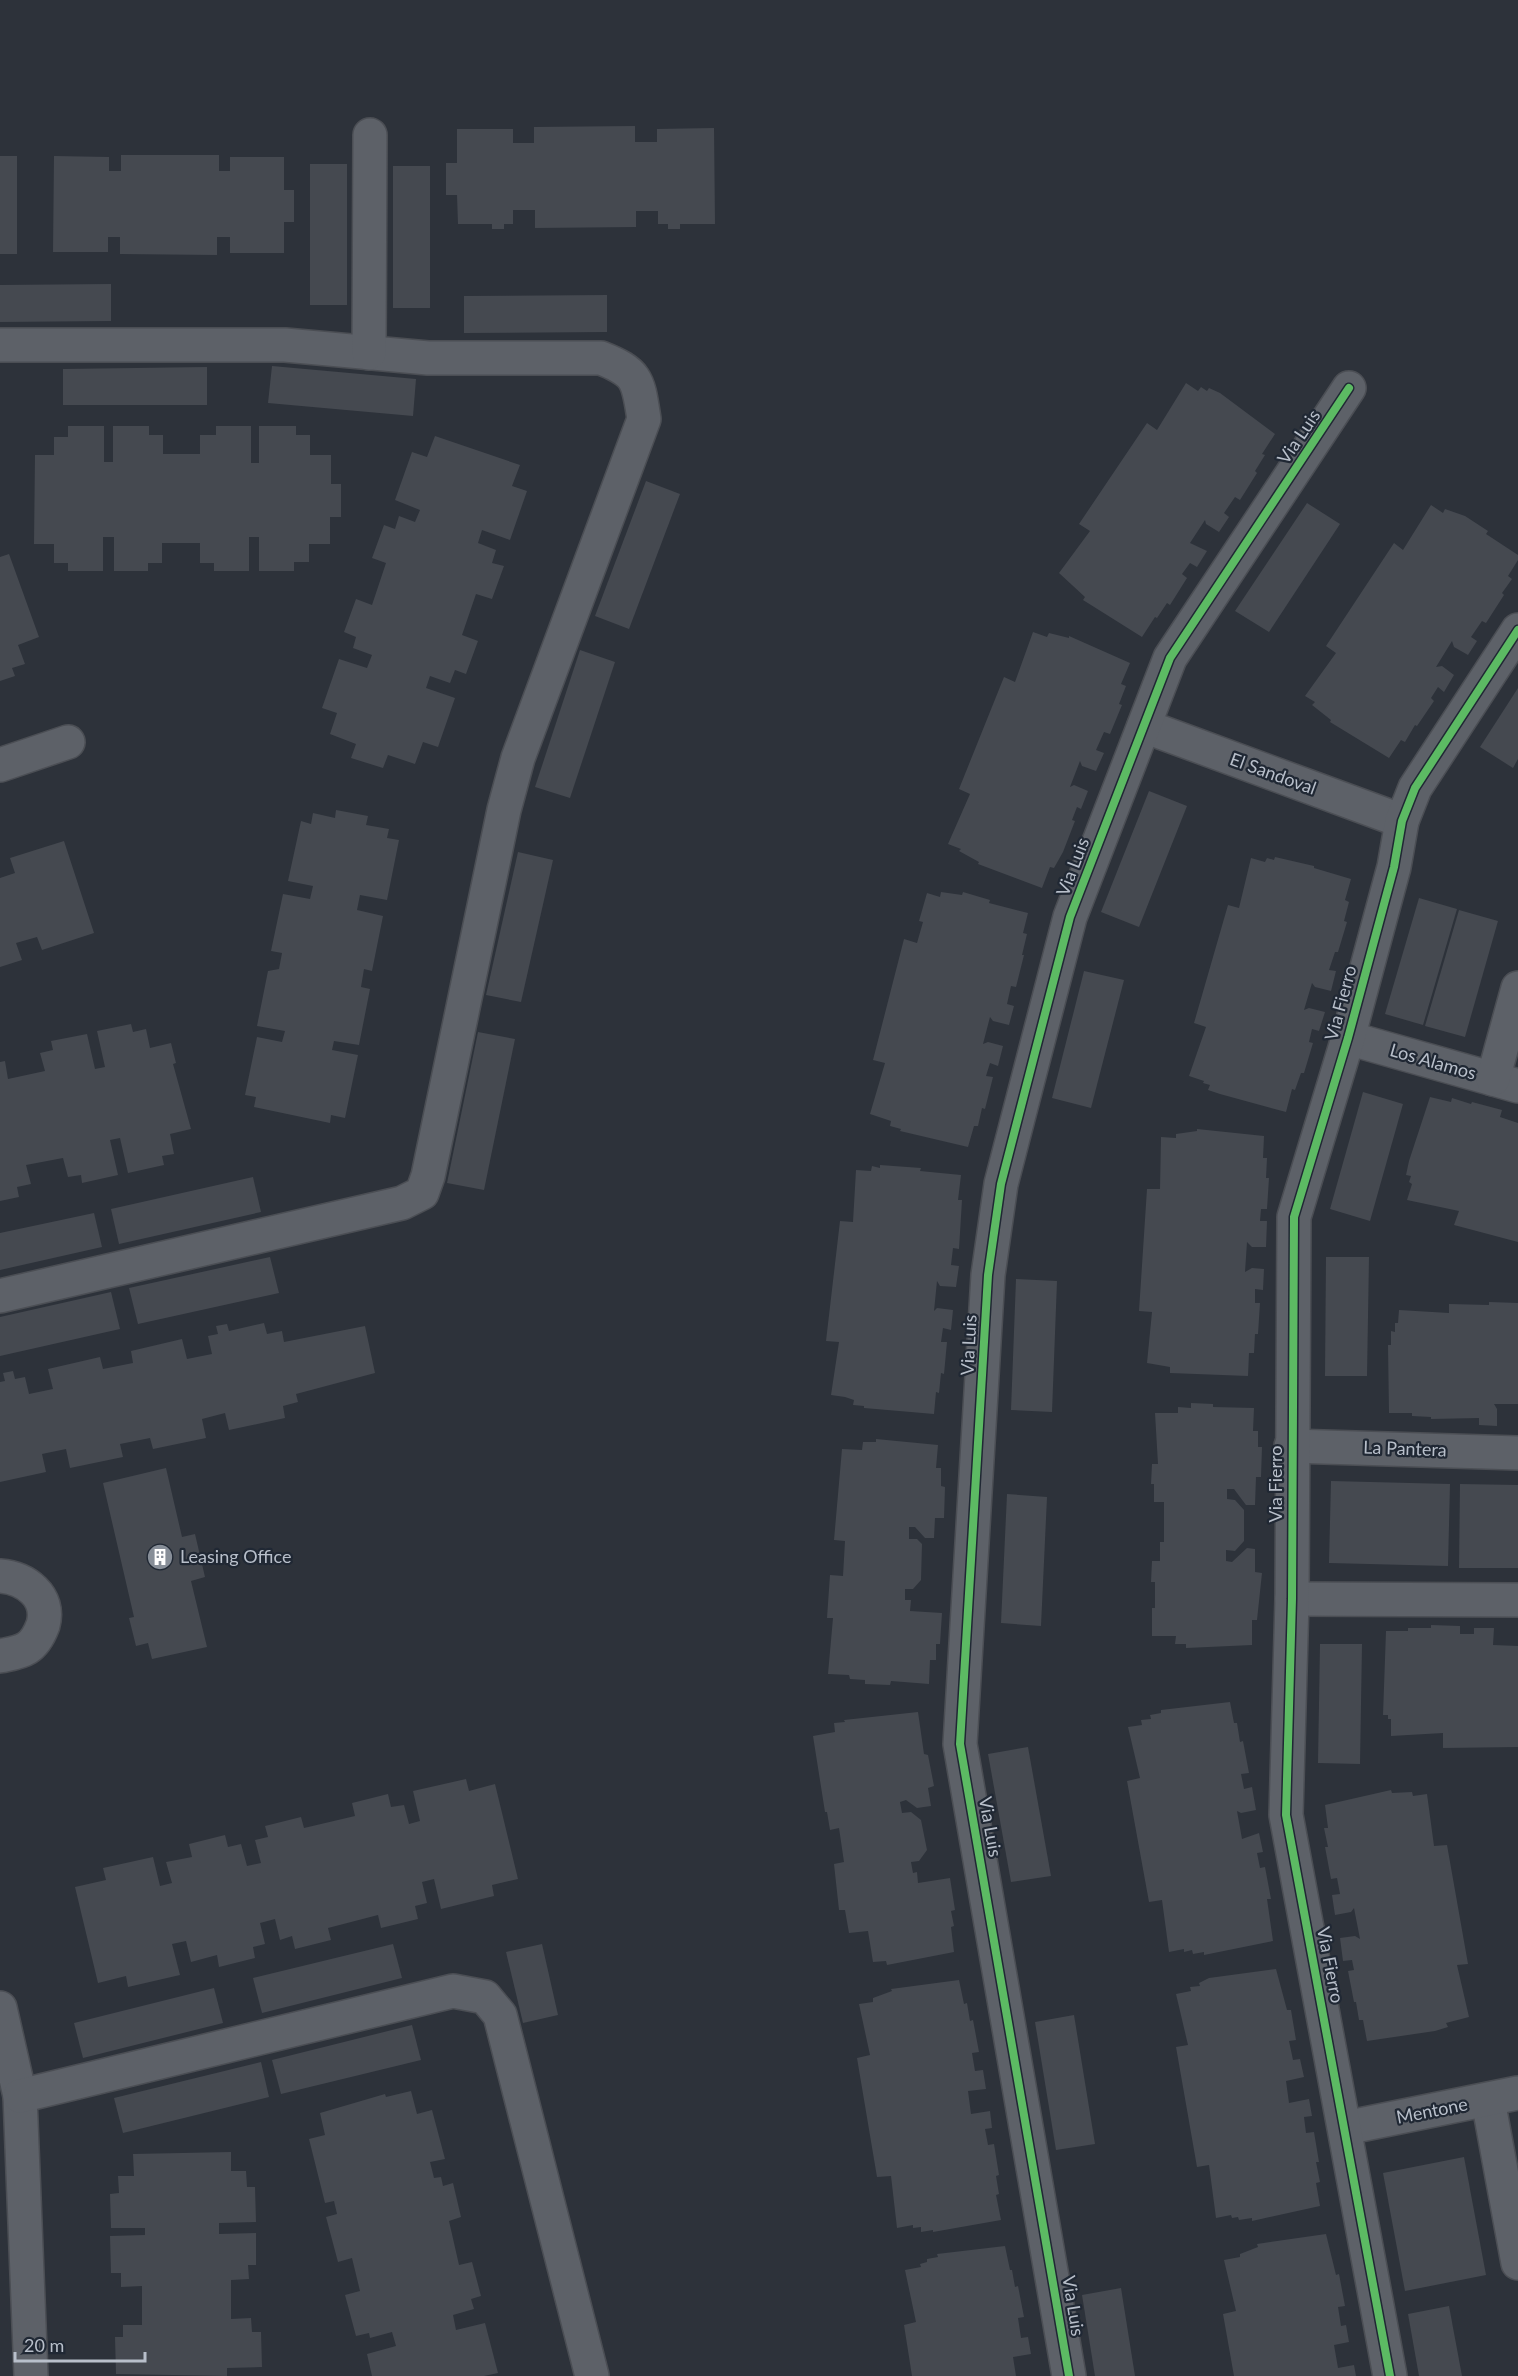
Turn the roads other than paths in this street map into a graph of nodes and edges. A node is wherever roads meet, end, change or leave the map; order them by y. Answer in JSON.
{"nodes":[{"id":1,"x":370,"y":135,"type":"dead end"},
{"id":2,"x":0,"y":345,"type":"edge"},
{"id":3,"x":369,"y":353,"type":"junction"},
{"id":4,"x":1349,"y":388,"type":"dead end"},
{"id":5,"x":1518,"y":630,"type":"edge"},
{"id":6,"x":1144,"y":726,"type":"junction"},
{"id":7,"x":68,"y":742,"type":"dead end"},
{"id":8,"x":0,"y":765,"type":"edge"},
{"id":9,"x":1402,"y":821,"type":"junction"},
{"id":10,"x":1518,"y":988,"type":"edge"},
{"id":11,"x":1348,"y":1038,"type":"junction"},
{"id":12,"x":1506,"y":1082,"type":"edge"},
{"id":13,"x":0,"y":1296,"type":"edge"},
{"id":14,"x":1291,"y":1446,"type":"junction"},
{"id":15,"x":1518,"y":1453,"type":"edge"},
{"id":16,"x":0,"y":1576,"type":"edge"},
{"id":17,"x":1292,"y":1599,"type":"junction"},
{"id":18,"x":1518,"y":1600,"type":"edge"},
{"id":19,"x":0,"y":1656,"type":"edge"},
{"id":20,"x":0,"y":2008,"type":"edge"},
{"id":21,"x":20,"y":2096,"type":"junction"},
{"id":22,"x":1503,"y":2097,"type":"edge"},
{"id":23,"x":1345,"y":2128,"type":"junction"},
{"id":24,"x":1518,"y":2263,"type":"edge"},
{"id":25,"x":31,"y":2376,"type":"edge"},
{"id":26,"x":592,"y":2376,"type":"edge"},
{"id":27,"x":1069,"y":2376,"type":"edge"},
{"id":28,"x":1390,"y":2376,"type":"edge"}],
"edges":[{"from":1,"to":3,"type":"street"},
{"from":2,"to":3,"type":"street"},
{"from":3,"to":13,"type":"street"},
{"from":4,"to":6,"type":"street","name":"Via Luis"},
{"from":5,"to":9,"type":"street","name":"Via Fierro"},
{"from":6,"to":9,"type":"street","name":"El Sandoval"},
{"from":6,"to":27,"type":"street","name":"Via Luis"},
{"from":7,"to":8,"type":"street"},
{"from":9,"to":11,"type":"street","name":"Via Fierro"},
{"from":10,"to":12,"type":"street"},
{"from":11,"to":12,"type":"street","name":"Los Alamos"},
{"from":11,"to":14,"type":"street","name":"Via Fierro"},
{"from":14,"to":15,"type":"street","name":"La Pantera"},
{"from":14,"to":17,"type":"street","name":"Via Fierro"},
{"from":16,"to":19,"type":"street"},
{"from":17,"to":18,"type":"street"},
{"from":17,"to":23,"type":"street","name":"Via Fierro"},
{"from":20,"to":21,"type":"street"},
{"from":21,"to":25,"type":"street"},
{"from":21,"to":26,"type":"street"},
{"from":22,"to":23,"type":"street","name":"Mentone"},
{"from":22,"to":24,"type":"street"},
{"from":23,"to":28,"type":"street","name":"Via Fierro"}]}
